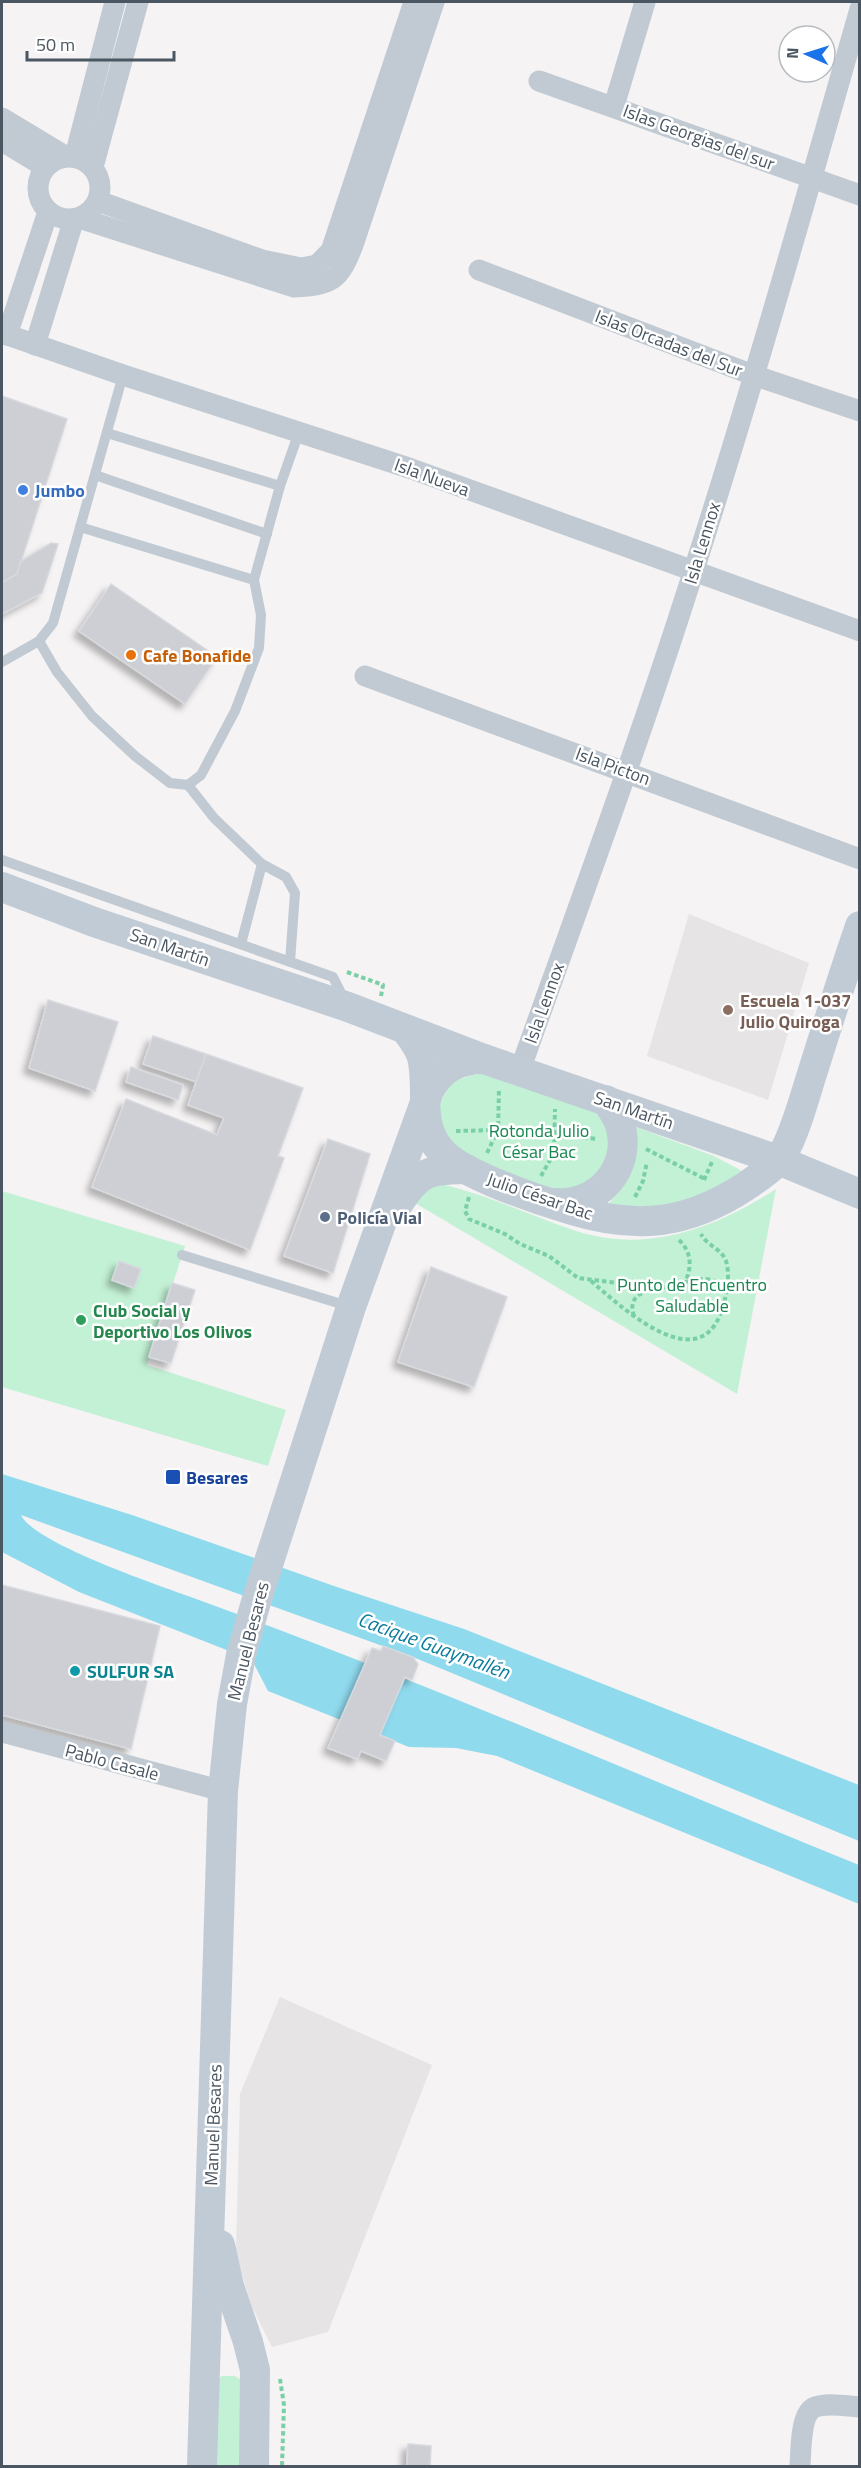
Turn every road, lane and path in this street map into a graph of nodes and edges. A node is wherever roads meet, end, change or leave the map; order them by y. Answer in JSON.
{"nodes":[{"id":1,"x":115,"y":2,"type":"edge"},
{"id":2,"x":138,"y":2,"type":"edge"},
{"id":3,"x":414,"y":2,"type":"edge"},
{"id":4,"x":434,"y":2,"type":"edge"},
{"id":5,"x":645,"y":2,"type":"edge"},
{"id":6,"x":860,"y":9,"type":"edge"},
{"id":7,"x":539,"y":81,"type":"dead end"},
{"id":8,"x":614,"y":106,"type":"junction"},
{"id":9,"x":2,"y":118,"type":"edge"},
{"id":10,"x":2,"y":141,"type":"edge"},
{"id":11,"x":70,"y":156,"type":"junction"},
{"id":12,"x":45,"y":167,"type":"junction"},
{"id":13,"x":93,"y":167,"type":"junction"},
{"id":14,"x":812,"y":179,"type":"junction"},
{"id":15,"x":860,"y":195,"type":"edge"},
{"id":16,"x":98,"y":201,"type":"junction"},
{"id":17,"x":48,"y":212,"type":"junction"},
{"id":18,"x":77,"y":218,"type":"junction"},
{"id":19,"x":479,"y":270,"type":"dead end"},
{"id":20,"x":4,"y":334,"type":"edge"},
{"id":21,"x":35,"y":345,"type":"junction"},
{"id":22,"x":123,"y":375,"type":"junction"},
{"id":23,"x":753,"y":375,"type":"junction"},
{"id":24,"x":860,"y":411,"type":"edge"},
{"id":25,"x":299,"y":432,"type":"junction"},
{"id":26,"x":107,"y":433,"type":"junction"},
{"id":27,"x":95,"y":475,"type":"junction"},
{"id":28,"x":280,"y":486,"type":"junction"},
{"id":29,"x":80,"y":527,"type":"junction"},
{"id":30,"x":267,"y":534,"type":"junction"},
{"id":31,"x":693,"y":572,"type":"junction"},
{"id":32,"x":254,"y":580,"type":"junction"},
{"id":33,"x":860,"y":631,"type":"edge"},
{"id":34,"x":39,"y":641,"type":"junction"},
{"id":35,"x":2,"y":662,"type":"edge"},
{"id":36,"x":365,"y":676,"type":"dead end"},
{"id":37,"x":628,"y":771,"type":"junction"},
{"id":38,"x":188,"y":785,"type":"junction"},
{"id":39,"x":860,"y":859,"type":"edge"},
{"id":40,"x":2,"y":860,"type":"edge"},
{"id":41,"x":262,"y":864,"type":"junction"},
{"id":42,"x":2,"y":887,"type":"edge"},
{"id":43,"x":860,"y":926,"type":"edge"},
{"id":44,"x":241,"y":944,"type":"junction"},
{"id":45,"x":290,"y":962,"type":"junction"},
{"id":46,"x":348,"y":1007,"type":"junction"},
{"id":47,"x":406,"y":1030,"type":"junction"},
{"id":48,"x":501,"y":1064,"type":"junction"},
{"id":49,"x":560,"y":1084,"type":"junction"},
{"id":50,"x":606,"y":1100,"type":"junction"},
{"id":51,"x":424,"y":1104,"type":"junction"},
{"id":52,"x":498,"y":1130,"type":"junction"},
{"id":53,"x":451,"y":1132,"type":"dead end"},
{"id":54,"x":555,"y":1135,"type":"junction"},
{"id":55,"x":721,"y":1140,"type":"junction"},
{"id":56,"x":622,"y":1142,"type":"junction"},
{"id":57,"x":778,"y":1160,"type":"junction"},
{"id":58,"x":705,"y":1179,"type":"junction"},
{"id":59,"x":472,"y":1182,"type":"junction"},
{"id":60,"x":860,"y":1194,"type":"edge"},
{"id":61,"x":538,"y":1199,"type":"junction"},
{"id":62,"x":701,"y":1223,"type":"junction"},
{"id":63,"x":378,"y":1234,"type":"junction"},
{"id":64,"x":672,"y":1238,"type":"dead end"},
{"id":65,"x":182,"y":1255,"type":"dead end"},
{"id":66,"x":591,"y":1280,"type":"junction"},
{"id":67,"x":685,"y":1283,"type":"junction"},
{"id":68,"x":658,"y":1288,"type":"junction"},
{"id":69,"x":727,"y":1292,"type":"junction"},
{"id":70,"x":351,"y":1307,"type":"junction"},
{"id":71,"x":635,"y":1317,"type":"junction"},
{"id":72,"x":2,"y":1732,"type":"edge"},
{"id":73,"x":223,"y":1791,"type":"junction"},
{"id":74,"x":210,"y":2205,"type":"junction"},
{"id":75,"x":266,"y":2376,"type":"junction"},
{"id":76,"x":204,"y":2391,"type":"junction"},
{"id":77,"x":860,"y":2407,"type":"edge"},
{"id":78,"x":801,"y":2456,"type":"edge"},
{"id":79,"x":202,"y":2466,"type":"edge"},
{"id":80,"x":262,"y":2466,"type":"edge"},
{"id":81,"x":786,"y":2466,"type":"edge"}],
"edges":[{"from":1,"to":11,"type":"street"},
{"from":2,"to":13,"type":"street"},
{"from":3,"to":16,"type":"street"},
{"from":4,"to":18,"type":"street"},
{"from":5,"to":8,"type":"street"},
{"from":6,"to":14,"type":"street","name":"Isla Lennox"},
{"from":7,"to":8,"type":"street","name":"Islas Georgias del sur"},
{"from":8,"to":14,"type":"street","name":"Islas Georgias del sur"},
{"from":9,"to":11,"type":"street"},
{"from":10,"to":12,"type":"street"},
{"from":11,"to":12,"type":"street"},
{"from":11,"to":13,"type":"street"},
{"from":12,"to":17,"type":"street"},
{"from":13,"to":16,"type":"street"},
{"from":14,"to":15,"type":"street","name":"Islas Georgias del sur"},
{"from":14,"to":23,"type":"street","name":"Isla Lennox"},
{"from":16,"to":18,"type":"street"},
{"from":17,"to":18,"type":"street"},
{"from":17,"to":20,"type":"street"},
{"from":18,"to":21,"type":"street"},
{"from":19,"to":23,"type":"street","name":"Islas Orcadas del Sur"},
{"from":20,"to":21,"type":"street","name":"Isla Nueva"},
{"from":21,"to":22,"type":"street","name":"Isla Nueva"},
{"from":22,"to":25,"type":"street","name":"Isla Nueva"},
{"from":22,"to":26,"type":"lane"},
{"from":23,"to":24,"type":"street","name":"Islas Orcadas del Sur"},
{"from":23,"to":31,"type":"street","name":"Isla Lennox"},
{"from":25,"to":28,"type":"lane"},
{"from":25,"to":31,"type":"street","name":"Isla Nueva"},
{"from":26,"to":27,"type":"lane"},
{"from":26,"to":28,"type":"lane"},
{"from":27,"to":29,"type":"lane"},
{"from":27,"to":30,"type":"lane"},
{"from":28,"to":30,"type":"lane"},
{"from":29,"to":32,"type":"lane"},
{"from":29,"to":34,"type":"lane"},
{"from":30,"to":32,"type":"lane"},
{"from":31,"to":33,"type":"street","name":"Isla Nueva"},
{"from":31,"to":37,"type":"street","name":"Isla Lennox"},
{"from":32,"to":38,"type":"lane"},
{"from":34,"to":35,"type":"lane"},
{"from":34,"to":38,"type":"lane"},
{"from":36,"to":37,"type":"street","name":"Isla Picton"},
{"from":37,"to":39,"type":"street","name":"Isla Picton"},
{"from":37,"to":48,"type":"street","name":"Isla Lennox"},
{"from":38,"to":41,"type":"lane"},
{"from":40,"to":44,"type":"lane"},
{"from":41,"to":44,"type":"lane"},
{"from":41,"to":45,"type":"lane"},
{"from":42,"to":46,"type":"main road","name":"San Martín"},
{"from":43,"to":57,"type":"main road"},
{"from":44,"to":45,"type":"lane"},
{"from":45,"to":46,"type":"lane"},
{"from":46,"to":47,"type":"main road","name":"San Martín"},
{"from":47,"to":48,"type":"main road","name":"San Martín"},
{"from":47,"to":51,"type":"main road"},
{"from":48,"to":49,"type":"main road","name":"San Martín"},
{"from":48,"to":51,"type":"main road"},
{"from":48,"to":52,"type":"path"},
{"from":49,"to":50,"type":"main road","name":"San Martín"},
{"from":49,"to":54,"type":"path"},
{"from":50,"to":55,"type":"main road","name":"San Martín"},
{"from":50,"to":56,"type":"main road"},
{"from":51,"to":59,"type":"main road","name":"Julio César Bac"},
{"from":51,"to":63,"type":"main road","name":"Manuel Besares"},
{"from":52,"to":53,"type":"path"},
{"from":52,"to":54,"type":"path"},
{"from":52,"to":59,"type":"path"},
{"from":54,"to":56,"type":"path"},
{"from":54,"to":61,"type":"path"},
{"from":55,"to":57,"type":"main road","name":"San Martín"},
{"from":55,"to":58,"type":"path"},
{"from":56,"to":58,"type":"path"},
{"from":56,"to":61,"type":"main road"},
{"from":57,"to":60,"type":"main road","name":"San Martín"},
{"from":57,"to":62,"type":"main road","name":"Julio César Bac"},
{"from":58,"to":62,"type":"path"},
{"from":59,"to":61,"type":"main road","name":"Julio César Bac"},
{"from":59,"to":63,"type":"main road","name":"Julio César Bac"},
{"from":59,"to":66,"type":"path"},
{"from":61,"to":62,"type":"main road","name":"Julio César Bac"},
{"from":62,"to":69,"type":"path"},
{"from":63,"to":70,"type":"main road","name":"Manuel Besares"},
{"from":64,"to":67,"type":"path"},
{"from":65,"to":70,"type":"lane"},
{"from":66,"to":68,"type":"path"},
{"from":66,"to":71,"type":"path"},
{"from":67,"to":68,"type":"path"},
{"from":67,"to":69,"type":"path"},
{"from":68,"to":71,"type":"path"},
{"from":69,"to":71,"type":"path"},
{"from":70,"to":73,"type":"main road","name":"Manuel Besares"},
{"from":72,"to":73,"type":"street","name":"Pablo Casale"},
{"from":73,"to":74,"type":"main road","name":"Manuel Besares"},
{"from":74,"to":75,"type":"main road","name":"Manuel Besares"},
{"from":74,"to":76,"type":"main road","name":"Manuel Besares"},
{"from":75,"to":76,"type":"main road"},
{"from":75,"to":80,"type":"main road","name":"Manuel Besares"},
{"from":75,"to":80,"type":"path"},
{"from":76,"to":79,"type":"main road","name":"Manuel Besares"},
{"from":77,"to":78,"type":"street"},
{"from":78,"to":81,"type":"street"}]}
